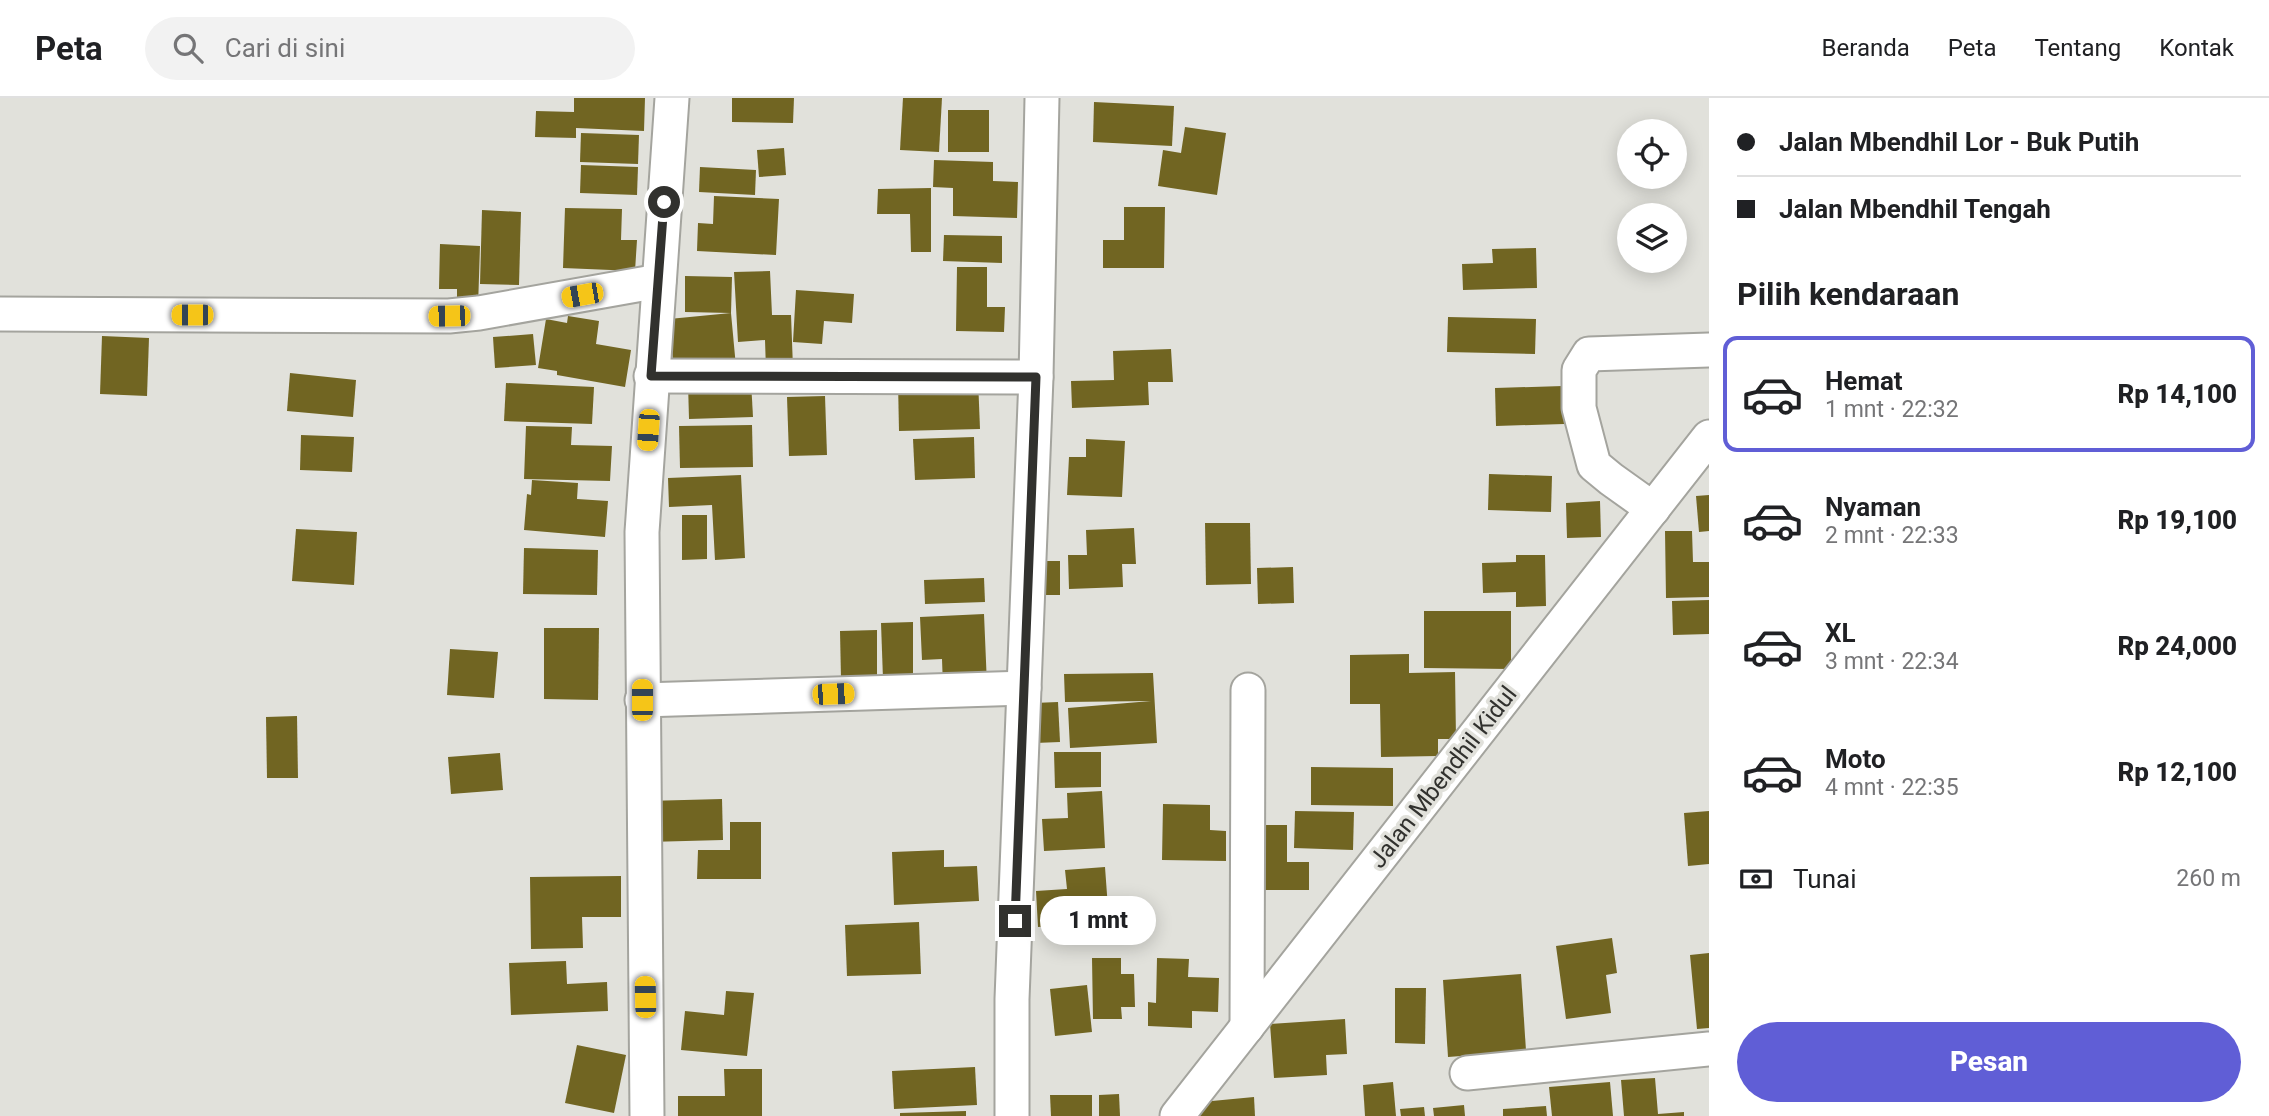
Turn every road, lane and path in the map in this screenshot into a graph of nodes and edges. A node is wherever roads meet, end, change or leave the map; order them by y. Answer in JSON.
{"nodes":[{"id":1,"x":672,"y":98,"type":"edge"},
{"id":2,"x":1042,"y":98,"type":"edge"},
{"id":3,"x":659,"y":281,"type":"junction"},
{"id":4,"x":0,"y":314,"type":"edge"},
{"id":5,"x":1709,"y":350,"type":"edge"},
{"id":6,"x":651,"y":376,"type":"junction"},
{"id":7,"x":1036,"y":377,"type":"junction"},
{"id":8,"x":1709,"y":437,"type":"edge"},
{"id":9,"x":1653,"y":509,"type":"junction"},
{"id":10,"x":1024,"y":688,"type":"junction"},
{"id":11,"x":1248,"y":690,"type":"dead end"},
{"id":12,"x":642,"y":700,"type":"junction"},
{"id":13,"x":1247,"y":1027,"type":"junction"},
{"id":14,"x":1709,"y":1049,"type":"edge"},
{"id":15,"x":1467,"y":1073,"type":"dead end"},
{"id":16,"x":647,"y":1116,"type":"edge"},
{"id":17,"x":1012,"y":1116,"type":"edge"},
{"id":18,"x":1177,"y":1116,"type":"edge"}],
"edges":[{"from":1,"to":3,"type":"street"},
{"from":2,"to":7,"type":"street"},
{"from":3,"to":4,"type":"street"},
{"from":3,"to":6,"type":"street"},
{"from":5,"to":9,"type":"street"},
{"from":6,"to":7,"type":"street"},
{"from":6,"to":12,"type":"street"},
{"from":7,"to":10,"type":"street"},
{"from":8,"to":9,"type":"street","name":"Jalan Mbendhil Kidul"},
{"from":9,"to":13,"type":"street","name":"Jalan Mbendhil Kidul"},
{"from":10,"to":12,"type":"street"},
{"from":10,"to":17,"type":"street"},
{"from":11,"to":13,"type":"street"},
{"from":12,"to":16,"type":"street"},
{"from":13,"to":18,"type":"street","name":"Jalan Mbendhil Kidul"},
{"from":14,"to":15,"type":"street"}]}
